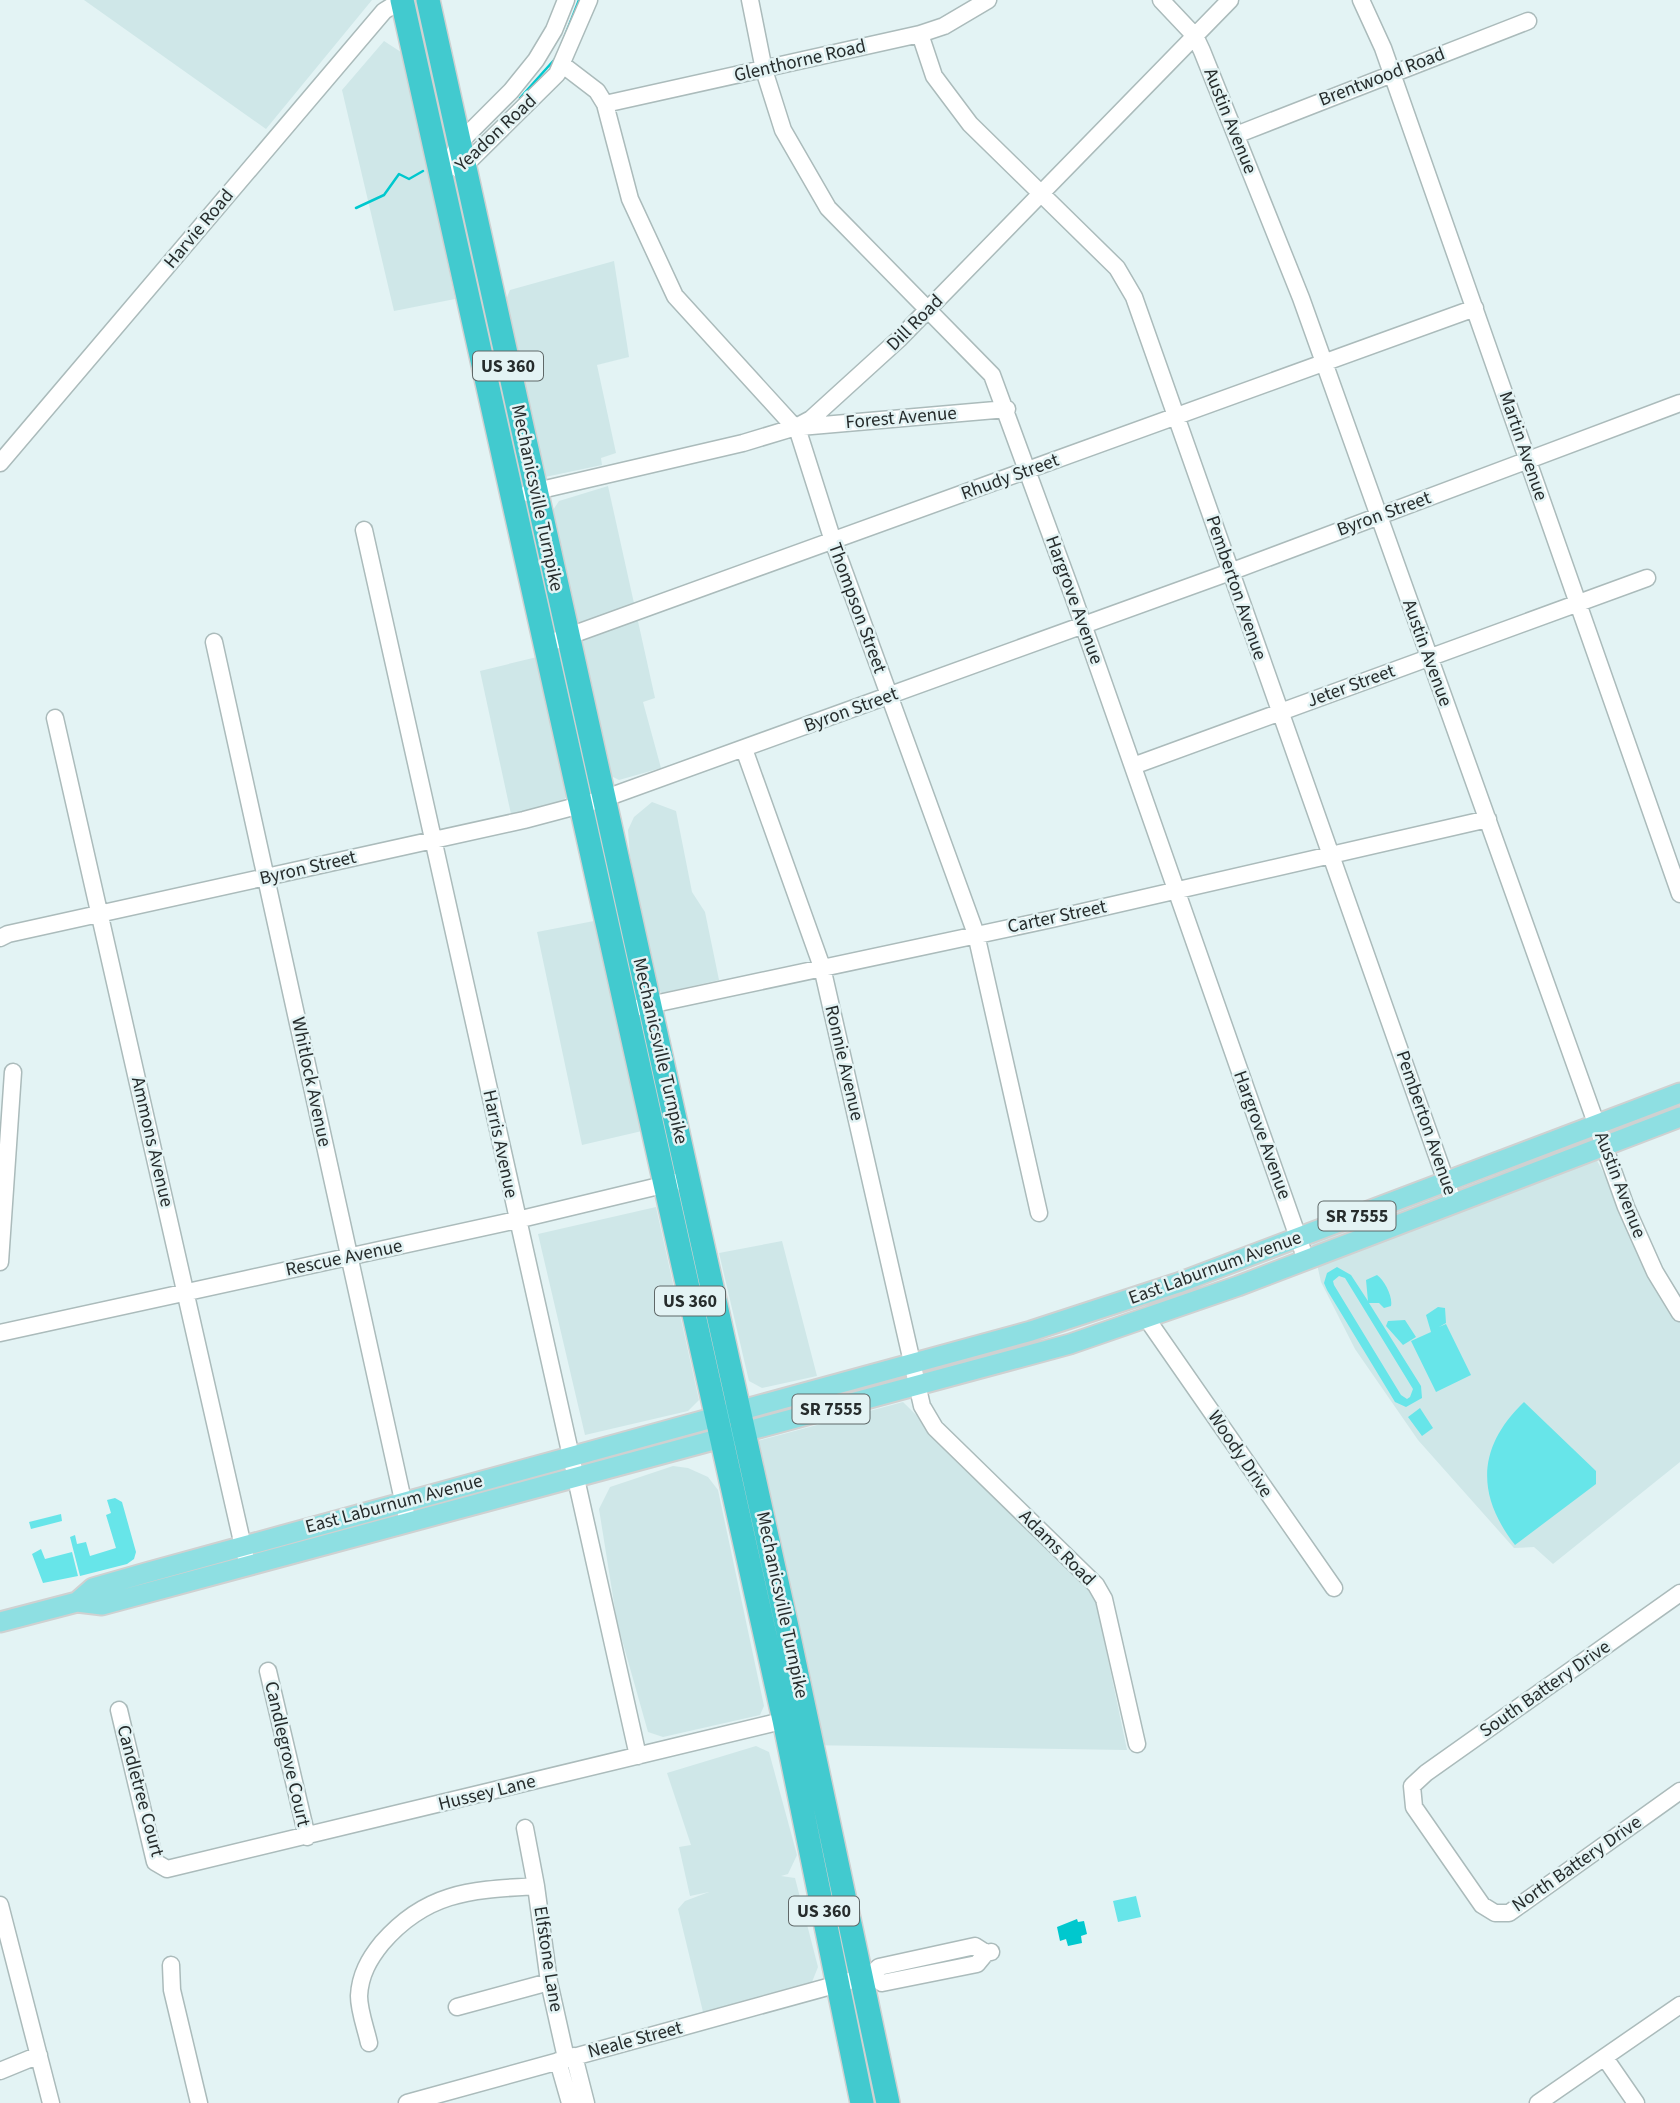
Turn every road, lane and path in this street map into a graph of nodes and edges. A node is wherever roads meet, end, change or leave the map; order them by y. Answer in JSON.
{"nodes":[{"id":1,"x":402,"y":0,"type":"edge"},
{"id":2,"x":428,"y":0,"type":"edge"},
{"id":3,"x":566,"y":0,"type":"edge"},
{"id":4,"x":589,"y":0,"type":"edge"},
{"id":5,"x":750,"y":0,"type":"edge"},
{"id":6,"x":988,"y":0,"type":"edge"},
{"id":7,"x":1161,"y":0,"type":"edge"},
{"id":8,"x":1230,"y":0,"type":"edge"},
{"id":9,"x":1361,"y":0,"type":"edge"},
{"id":10,"x":1528,"y":20,"type":"dead end"},
{"id":11,"x":920,"y":34,"type":"junction"},
{"id":12,"x":1195,"y":36,"type":"junction"},
{"id":13,"x":563,"y":65,"type":"junction"},
{"id":14,"x":764,"y":70,"type":"junction"},
{"id":15,"x":1392,"y":73,"type":"junction"},
{"id":16,"x":605,"y":104,"type":"junction"},
{"id":17,"x":1236,"y":135,"type":"junction"},
{"id":18,"x":459,"y":143,"type":"junction"},
{"id":19,"x":464,"y":168,"type":"junction"},
{"id":20,"x":442,"y":179,"type":"junction"},
{"id":21,"x":1043,"y":192,"type":"junction"},
{"id":22,"x":930,"y":308,"type":"junction"},
{"id":23,"x":1475,"y":308,"type":"junction"},
{"id":24,"x":1324,"y":364,"type":"junction"},
{"id":25,"x":1680,"y":403,"type":"edge"},
{"id":26,"x":1006,"y":409,"type":"junction"},
{"id":27,"x":1176,"y":417,"type":"junction"},
{"id":28,"x":796,"y":427,"type":"junction"},
{"id":29,"x":1527,"y":461,"type":"junction"},
{"id":30,"x":0,"y":463,"type":"edge"},
{"id":31,"x":1028,"y":471,"type":"junction"},
{"id":32,"x":536,"y":492,"type":"junction"},
{"id":33,"x":512,"y":494,"type":"junction"},
{"id":34,"x":1379,"y":516,"type":"junction"},
{"id":35,"x":365,"y":530,"type":"dead end"},
{"id":36,"x":833,"y":541,"type":"junction"},
{"id":37,"x":1230,"y":572,"type":"junction"},
{"id":38,"x":1647,"y":578,"type":"dead end"},
{"id":39,"x":1578,"y":603,"type":"junction"},
{"id":40,"x":1083,"y":625,"type":"junction"},
{"id":41,"x":568,"y":637,"type":"junction"},
{"id":42,"x":214,"y":642,"type":"dead end"},
{"id":43,"x":544,"y":645,"type":"junction"},
{"id":44,"x":1428,"y":658,"type":"junction"},
{"id":45,"x":889,"y":696,"type":"junction"},
{"id":46,"x":1279,"y":712,"type":"junction"},
{"id":47,"x":55,"y":718,"type":"dead end"},
{"id":48,"x":744,"y":749,"type":"junction"},
{"id":49,"x":1133,"y":766,"type":"junction"},
{"id":50,"x":603,"y":799,"type":"junction"},
{"id":51,"x":580,"y":806,"type":"junction"},
{"id":52,"x":1488,"y":819,"type":"junction"},
{"id":53,"x":433,"y":840,"type":"junction"},
{"id":54,"x":1331,"y":855,"type":"junction"},
{"id":55,"x":266,"y":877,"type":"junction"},
{"id":56,"x":1175,"y":890,"type":"junction"},
{"id":57,"x":1680,"y":894,"type":"edge"},
{"id":58,"x":101,"y":914,"type":"junction"},
{"id":59,"x":976,"y":934,"type":"junction"},
{"id":60,"x":0,"y":939,"type":"edge"},
{"id":61,"x":822,"y":967,"type":"junction"},
{"id":62,"x":649,"y":1004,"type":"junction"},
{"id":63,"x":625,"y":1010,"type":"junction"},
{"id":64,"x":13,"y":1072,"type":"dead end"},
{"id":65,"x":1680,"y":1093,"type":"edge"},
{"id":66,"x":1680,"y":1117,"type":"edge"},
{"id":67,"x":1597,"y":1126,"type":"junction"},
{"id":68,"x":1604,"y":1146,"type":"junction"},
{"id":69,"x":688,"y":1179,"type":"junction"},
{"id":70,"x":1447,"y":1182,"type":"junction"},
{"id":71,"x":664,"y":1185,"type":"junction"},
{"id":72,"x":1454,"y":1204,"type":"junction"},
{"id":73,"x":1039,"y":1213,"type":"dead end"},
{"id":74,"x":517,"y":1220,"type":"junction"},
{"id":75,"x":1299,"y":1238,"type":"junction"},
{"id":76,"x":350,"y":1257,"type":"junction"},
{"id":77,"x":1306,"y":1259,"type":"junction"},
{"id":78,"x":0,"y":1262,"type":"edge"},
{"id":79,"x":185,"y":1293,"type":"junction"},
{"id":80,"x":1680,"y":1313,"type":"edge"},
{"id":81,"x":1147,"y":1319,"type":"junction"},
{"id":82,"x":0,"y":1333,"type":"edge"},
{"id":83,"x":913,"y":1364,"type":"junction"},
{"id":84,"x":917,"y":1385,"type":"junction"},
{"id":85,"x":742,"y":1422,"type":"junction"},
{"id":86,"x":718,"y":1428,"type":"junction"},
{"id":87,"x":569,"y":1457,"type":"junction"},
{"id":88,"x":574,"y":1477,"type":"junction"},
{"id":89,"x":403,"y":1501,"type":"junction"},
{"id":90,"x":408,"y":1522,"type":"junction"},
{"id":91,"x":243,"y":1546,"type":"junction"},
{"id":92,"x":247,"y":1566,"type":"junction"},
{"id":93,"x":1334,"y":1588,"type":"dead end"},
{"id":94,"x":1680,"y":1593,"type":"edge"},
{"id":95,"x":77,"y":1602,"type":"junction"},
{"id":96,"x":0,"y":1622,"type":"edge"},
{"id":97,"x":268,"y":1671,"type":"dead end"},
{"id":98,"x":119,"y":1710,"type":"dead end"},
{"id":99,"x":806,"y":1714,"type":"junction"},
{"id":100,"x":783,"y":1720,"type":"junction"},
{"id":101,"x":1137,"y":1744,"type":"dead end"},
{"id":102,"x":638,"y":1756,"type":"junction"},
{"id":103,"x":1412,"y":1786,"type":"joint"},
{"id":104,"x":1680,"y":1791,"type":"edge"},
{"id":105,"x":525,"y":1828,"type":"dead end"},
{"id":106,"x":307,"y":1837,"type":"junction"},
{"id":107,"x":167,"y":1870,"type":"joint"},
{"id":108,"x":536,"y":1886,"type":"junction"},
{"id":109,"x":0,"y":1906,"type":"edge"},
{"id":110,"x":988,"y":1952,"type":"dead end"},
{"id":111,"x":171,"y":1965,"type":"dead end"},
{"id":112,"x":867,"y":1976,"type":"junction"},
{"id":113,"x":549,"y":1982,"type":"junction"},
{"id":114,"x":839,"y":1983,"type":"junction"},
{"id":115,"x":1680,"y":2005,"type":"edge"},
{"id":116,"x":457,"y":2007,"type":"dead end"},
{"id":117,"x":369,"y":2043,"type":"dead end"},
{"id":118,"x":38,"y":2055,"type":"junction"},
{"id":119,"x":566,"y":2058,"type":"junction"},
{"id":120,"x":1605,"y":2058,"type":"junction"},
{"id":121,"x":0,"y":2071,"type":"edge"},
{"id":122,"x":51,"y":2103,"type":"edge"},
{"id":123,"x":199,"y":2103,"type":"edge"},
{"id":124,"x":407,"y":2103,"type":"edge"},
{"id":125,"x":570,"y":2103,"type":"edge"},
{"id":126,"x":586,"y":2103,"type":"edge"},
{"id":127,"x":862,"y":2103,"type":"edge"},
{"id":128,"x":888,"y":2103,"type":"edge"},
{"id":129,"x":1538,"y":2103,"type":"edge"},
{"id":130,"x":1636,"y":2103,"type":"edge"}],
"edges":[{"from":1,"to":20,"type":"highway","name":"Mechanicsville Turnpike","number":"US 360"},
{"from":1,"to":30,"type":"street","name":"Harvie Road"},
{"from":2,"to":18,"type":"highway","name":"Mechanicsville Turnpike","number":"US 360"},
{"from":3,"to":18,"type":"street","name":"Yeadon Road"},
{"from":4,"to":13,"type":"street","name":"Yeadon Road"},
{"from":5,"to":14,"type":"street","name":"Hargrove Avenue"},
{"from":6,"to":11,"type":"street","name":"Glenthorne Road"},
{"from":7,"to":12,"type":"street","name":"Austin Avenue"},
{"from":8,"to":12,"type":"street","name":"Dill Road"},
{"from":9,"to":15,"type":"street","name":"Martin Avenue"},
{"from":10,"to":15,"type":"street","name":"Brentwood Road"},
{"from":11,"to":14,"type":"street","name":"Glenthorne Road"},
{"from":11,"to":21,"type":"street","name":"Pemberton Avenue"},
{"from":12,"to":17,"type":"street","name":"Austin Avenue"},
{"from":12,"to":21,"type":"street","name":"Dill Road"},
{"from":13,"to":16,"type":"street","name":"Thompson Street"},
{"from":13,"to":19,"type":"street","name":"Yeadon Road"},
{"from":14,"to":16,"type":"street","name":"Glenthorne Road"},
{"from":14,"to":22,"type":"street","name":"Hargrove Avenue"},
{"from":15,"to":17,"type":"street","name":"Brentwood Road"},
{"from":15,"to":23,"type":"street","name":"Martin Avenue"},
{"from":16,"to":28,"type":"street","name":"Thompson Street"},
{"from":17,"to":24,"type":"street","name":"Austin Avenue"},
{"from":18,"to":19,"type":"highway","name":"Mechanicsville Turnpike","number":"US 360"},
{"from":18,"to":20,"type":"street","name":"Yeadon Road"},
{"from":19,"to":20,"type":"street","name":"Yeadon Road"},
{"from":19,"to":32,"type":"highway","name":"Mechanicsville Turnpike","number":"US 360"},
{"from":20,"to":33,"type":"highway","name":"Mechanicsville Turnpike","number":"US 360"},
{"from":21,"to":22,"type":"street","name":"Dill Road"},
{"from":21,"to":27,"type":"street","name":"Pemberton Avenue"},
{"from":22,"to":26,"type":"street","name":"Hargrove Avenue"},
{"from":22,"to":28,"type":"street","name":"Dill Road"},
{"from":23,"to":24,"type":"street","name":"Rhudy Street"},
{"from":23,"to":29,"type":"street","name":"Martin Avenue"},
{"from":24,"to":27,"type":"street","name":"Rhudy Street"},
{"from":24,"to":34,"type":"street","name":"Austin Avenue"},
{"from":25,"to":29,"type":"street","name":"Byron Street"},
{"from":26,"to":28,"type":"street","name":"Forest Avenue"},
{"from":26,"to":31,"type":"street","name":"Hargrove Avenue"},
{"from":27,"to":31,"type":"street","name":"Rhudy Street"},
{"from":27,"to":37,"type":"street","name":"Pemberton Avenue"},
{"from":28,"to":32,"type":"street","name":"Dill Road"},
{"from":28,"to":36,"type":"street","name":"Thompson Street"},
{"from":29,"to":34,"type":"street","name":"Byron Street"},
{"from":29,"to":39,"type":"street","name":"Martin Avenue"},
{"from":31,"to":36,"type":"street","name":"Rhudy Street"},
{"from":31,"to":40,"type":"street","name":"Hargrove Avenue"},
{"from":32,"to":33,"type":"street","name":"Dill Road"},
{"from":32,"to":41,"type":"highway","name":"Mechanicsville Turnpike","number":"US 360"},
{"from":33,"to":43,"type":"highway","name":"Mechanicsville Turnpike","number":"US 360"},
{"from":34,"to":37,"type":"street","name":"Byron Street"},
{"from":34,"to":44,"type":"street","name":"Austin Avenue"},
{"from":35,"to":53,"type":"street","name":"Harris Avenue"},
{"from":36,"to":41,"type":"street","name":"Rhudy Street"},
{"from":36,"to":45,"type":"street","name":"Thompson Street"},
{"from":37,"to":40,"type":"street","name":"Byron Street"},
{"from":37,"to":46,"type":"street","name":"Pemberton Avenue"},
{"from":38,"to":39,"type":"street","name":"Jeter Street"},
{"from":39,"to":44,"type":"street","name":"Jeter Street"},
{"from":39,"to":57,"type":"street","name":"Martin Avenue"},
{"from":40,"to":45,"type":"street","name":"Byron Street"},
{"from":40,"to":49,"type":"street","name":"Hargrove Avenue"},
{"from":41,"to":43,"type":"street","name":"Rhudy Street"},
{"from":41,"to":50,"type":"highway","name":"Mechanicsville Turnpike","number":"US 360"},
{"from":42,"to":55,"type":"street","name":"Whitlock Avenue"},
{"from":43,"to":51,"type":"highway","name":"Mechanicsville Turnpike","number":"US 360"},
{"from":44,"to":46,"type":"street","name":"Jeter Street"},
{"from":44,"to":52,"type":"street","name":"Austin Avenue"},
{"from":45,"to":48,"type":"street","name":"Byron Street"},
{"from":45,"to":59,"type":"street","name":"Thompson Street"},
{"from":46,"to":49,"type":"street","name":"Jeter Street"},
{"from":46,"to":54,"type":"street","name":"Pemberton Avenue"},
{"from":47,"to":58,"type":"street","name":"Ammons Avenue"},
{"from":48,"to":50,"type":"street","name":"Byron Street"},
{"from":48,"to":61,"type":"street","name":"Ronnie Avenue"},
{"from":49,"to":56,"type":"street","name":"Hargrove Avenue"},
{"from":50,"to":51,"type":"street","name":"Byron Street"},
{"from":50,"to":62,"type":"highway","name":"Mechanicsville Turnpike","number":"US 360"},
{"from":51,"to":53,"type":"street","name":"Byron Street"},
{"from":51,"to":63,"type":"highway","name":"Mechanicsville Turnpike","number":"US 360"},
{"from":52,"to":54,"type":"street","name":"Carter Street"},
{"from":52,"to":67,"type":"street","name":"Austin Avenue"},
{"from":53,"to":55,"type":"street","name":"Byron Street"},
{"from":53,"to":74,"type":"street","name":"Harris Avenue"},
{"from":54,"to":56,"type":"street","name":"Carter Street"},
{"from":54,"to":70,"type":"street","name":"Pemberton Avenue"},
{"from":55,"to":58,"type":"street","name":"Byron Street"},
{"from":55,"to":76,"type":"street","name":"Whitlock Avenue"},
{"from":56,"to":59,"type":"street","name":"Carter Street"},
{"from":56,"to":75,"type":"street","name":"Hargrove Avenue"},
{"from":58,"to":60,"type":"street","name":"Byron Street"},
{"from":58,"to":79,"type":"street","name":"Ammons Avenue"},
{"from":59,"to":61,"type":"street","name":"Carter Street"},
{"from":59,"to":73,"type":"street","name":"Thompson Street"},
{"from":61,"to":62,"type":"street","name":"Carter Street"},
{"from":61,"to":83,"type":"street","name":"Ronnie Avenue"},
{"from":62,"to":63,"type":"street","name":"Carter Street"},
{"from":62,"to":69,"type":"highway","name":"Mechanicsville Turnpike","number":"US 360"},
{"from":63,"to":71,"type":"highway","name":"Mechanicsville Turnpike","number":"US 360"},
{"from":64,"to":78,"type":"street"},
{"from":65,"to":67,"type":"main road","name":"East Laburnum Avenue","number":"SR 7555"},
{"from":66,"to":68,"type":"main road","name":"East Laburnum Avenue","number":"SR 7555"},
{"from":67,"to":68,"type":"street","name":"Austin Avenue"},
{"from":67,"to":70,"type":"main road","name":"East Laburnum Avenue","number":"SR 7555"},
{"from":68,"to":72,"type":"main road","name":"East Laburnum Avenue","number":"SR 7555"},
{"from":68,"to":80,"type":"street","name":"Austin Avenue"},
{"from":69,"to":71,"type":"street","name":"Rescue Avenue"},
{"from":69,"to":85,"type":"highway","name":"Mechanicsville Turnpike","number":"US 360"},
{"from":70,"to":72,"type":"street","name":"Pemberton Avenue"},
{"from":70,"to":75,"type":"main road","name":"East Laburnum Avenue","number":"SR 7555"},
{"from":71,"to":74,"type":"street","name":"Rescue Avenue"},
{"from":71,"to":86,"type":"highway","name":"Mechanicsville Turnpike","number":"US 360"},
{"from":72,"to":77,"type":"main road","name":"East Laburnum Avenue","number":"SR 7555"},
{"from":74,"to":76,"type":"street","name":"Rescue Avenue"},
{"from":74,"to":87,"type":"street","name":"Harris Avenue"},
{"from":75,"to":77,"type":"street","name":"Hargrove Avenue"},
{"from":75,"to":83,"type":"main road","name":"East Laburnum Avenue","number":"SR 7555"},
{"from":76,"to":79,"type":"street","name":"Rescue Avenue"},
{"from":76,"to":89,"type":"street","name":"Whitlock Avenue"},
{"from":77,"to":81,"type":"main road","name":"East Laburnum Avenue","number":"SR 7555"},
{"from":79,"to":82,"type":"street","name":"Rescue Avenue"},
{"from":79,"to":91,"type":"street","name":"Ammons Avenue"},
{"from":81,"to":84,"type":"main road","name":"East Laburnum Avenue","number":"SR 7555"},
{"from":81,"to":93,"type":"street","name":"Woody Drive"},
{"from":83,"to":84,"type":"street","name":"Ronnie Avenue"},
{"from":83,"to":85,"type":"main road","name":"East Laburnum Avenue","number":"SR 7555"},
{"from":84,"to":85,"type":"main road","name":"East Laburnum Avenue","number":"SR 7555"},
{"from":84,"to":101,"type":"street","name":"Adams Road"},
{"from":85,"to":86,"type":"main road"},
{"from":85,"to":99,"type":"highway","name":"Mechanicsville Turnpike","number":"US 360"},
{"from":86,"to":87,"type":"main road","name":"East Laburnum Avenue"},
{"from":86,"to":88,"type":"main road","name":"East Laburnum Avenue"},
{"from":86,"to":100,"type":"highway","name":"Mechanicsville Turnpike","number":"US 360"},
{"from":87,"to":88,"type":"street","name":"Harris Avenue"},
{"from":87,"to":89,"type":"main road","name":"East Laburnum Avenue"},
{"from":88,"to":90,"type":"main road","name":"East Laburnum Avenue"},
{"from":88,"to":102,"type":"street","name":"Harris Avenue"},
{"from":89,"to":90,"type":"street","name":"Whitlock Avenue"},
{"from":89,"to":91,"type":"main road","name":"East Laburnum Avenue"},
{"from":90,"to":92,"type":"main road","name":"East Laburnum Avenue"},
{"from":91,"to":92,"type":"street","name":"Ammons Avenue"},
{"from":91,"to":95,"type":"main road","name":"East Laburnum Avenue"},
{"from":92,"to":95,"type":"main road","name":"East Laburnum Avenue"},
{"from":94,"to":103,"type":"street","name":"South Battery Drive"},
{"from":95,"to":96,"type":"main road","name":"East Laburnum Avenue"},
{"from":97,"to":106,"type":"street","name":"Candlegrove Court"},
{"from":98,"to":107,"type":"street","name":"Candletree Court"},
{"from":99,"to":100,"type":"street","name":"Hussey Lane"},
{"from":99,"to":112,"type":"highway","name":"Mechanicsville Turnpike","number":"US 360"},
{"from":100,"to":102,"type":"street","name":"Hussey Lane"},
{"from":100,"to":114,"type":"highway","name":"Mechanicsville Turnpike","number":"US 360"},
{"from":102,"to":106,"type":"street","name":"Hussey Lane"},
{"from":103,"to":104,"type":"street","name":"North Battery Drive"},
{"from":105,"to":108,"type":"street"},
{"from":106,"to":107,"type":"street","name":"Hussey Lane"},
{"from":108,"to":113,"type":"street","name":"Elfstone Lane"},
{"from":108,"to":117,"type":"street","name":"Elfstone Lane"},
{"from":109,"to":118,"type":"street"},
{"from":110,"to":112,"type":"street"},
{"from":111,"to":123,"type":"street"},
{"from":112,"to":114,"type":"street","name":"Neale Street"},
{"from":112,"to":128,"type":"highway","name":"Mechanicsville Turnpike","number":"US 360"},
{"from":113,"to":116,"type":"street"},
{"from":113,"to":119,"type":"street","name":"Elfstone Lane"},
{"from":114,"to":119,"type":"street","name":"Neale Street"},
{"from":114,"to":127,"type":"highway","name":"Mechanicsville Turnpike","number":"US 360"},
{"from":115,"to":120,"type":"street"},
{"from":118,"to":121,"type":"street"},
{"from":118,"to":122,"type":"street"},
{"from":119,"to":124,"type":"street","name":"Neale Street"},
{"from":119,"to":125,"type":"street"},
{"from":119,"to":126,"type":"street"},
{"from":120,"to":129,"type":"street"},
{"from":120,"to":130,"type":"street"}]}
